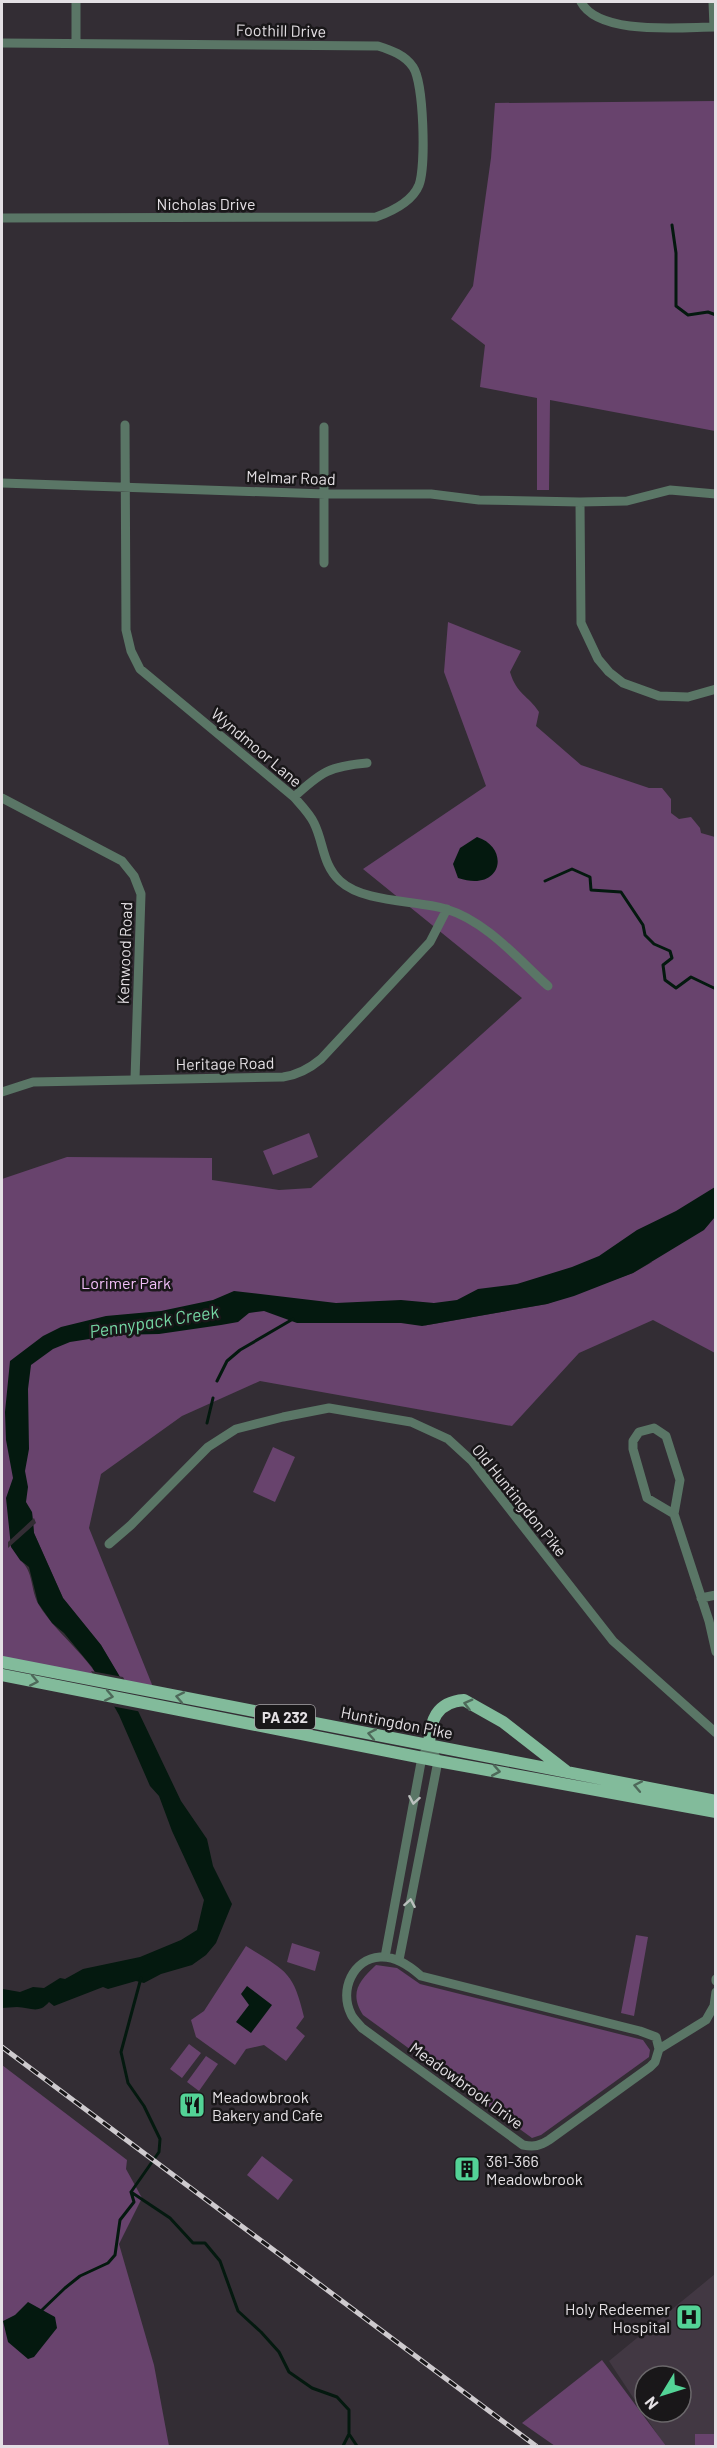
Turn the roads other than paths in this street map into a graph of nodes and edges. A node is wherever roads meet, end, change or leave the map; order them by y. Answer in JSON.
{"nodes":[{"id":1,"x":76,"y":2,"type":"edge"},
{"id":2,"x":713,"y":2,"type":"edge"},
{"id":3,"x":582,"y":4,"type":"edge"},
{"id":4,"x":715,"y":27,"type":"edge"},
{"id":5,"x":76,"y":42,"type":"junction"},
{"id":6,"x":2,"y":43,"type":"edge"},
{"id":7,"x":407,"y":201,"type":"joint"},
{"id":8,"x":2,"y":218,"type":"edge"},
{"id":9,"x":124,"y":425,"type":"dead end"},
{"id":10,"x":324,"y":427,"type":"dead end"},
{"id":11,"x":2,"y":483,"type":"edge"},
{"id":12,"x":124,"y":486,"type":"junction"},
{"id":13,"x":325,"y":494,"type":"junction"},
{"id":14,"x":716,"y":494,"type":"edge"},
{"id":15,"x":580,"y":502,"type":"junction"},
{"id":16,"x":324,"y":563,"type":"dead end"},
{"id":17,"x":716,"y":690,"type":"edge"},
{"id":18,"x":367,"y":763,"type":"dead end"},
{"id":19,"x":294,"y":797,"type":"junction"},
{"id":20,"x":2,"y":798,"type":"edge"},
{"id":21,"x":447,"y":909,"type":"junction"},
{"id":22,"x":548,"y":986,"type":"dead end"},
{"id":23,"x":135,"y":1079,"type":"junction"},
{"id":24,"x":2,"y":1092,"type":"edge"},
{"id":25,"x":674,"y":1514,"type":"junction"},
{"id":26,"x":109,"y":1544,"type":"dead end"},
{"id":27,"x":716,"y":1594,"type":"edge"},
{"id":28,"x":701,"y":1598,"type":"junction"},
{"id":29,"x":713,"y":1629,"type":"edge"},
{"id":30,"x":716,"y":1652,"type":"edge"},
{"id":31,"x":2,"y":1662,"type":"edge"},
{"id":32,"x":2,"y":1675,"type":"edge"},
{"id":33,"x":716,"y":1733,"type":"edge"},
{"id":34,"x":429,"y":1745,"type":"junction"},
{"id":35,"x":422,"y":1757,"type":"junction"},
{"id":36,"x":438,"y":1761,"type":"junction"},
{"id":37,"x":567,"y":1772,"type":"junction"},
{"id":38,"x":716,"y":1802,"type":"edge"},
{"id":39,"x":716,"y":1812,"type":"edge"},
{"id":40,"x":385,"y":1957,"type":"junction"},
{"id":41,"x":399,"y":1960,"type":"junction"},
{"id":42,"x":716,"y":1992,"type":"edge"},
{"id":43,"x":659,"y":2049,"type":"junction"}],
"edges":[{"from":1,"to":5,"type":"street"},
{"from":2,"to":4,"type":"street"},
{"from":3,"to":4,"type":"street"},
{"from":5,"to":6,"type":"street","name":"Foothill Drive"},
{"from":5,"to":7,"type":"street","name":"Foothill Drive"},
{"from":7,"to":8,"type":"street","name":"Nicholas Drive"},
{"from":9,"to":12,"type":"street","name":"Wyndmoor Lane"},
{"from":10,"to":13,"type":"street"},
{"from":11,"to":12,"type":"street","name":"Melmar Road"},
{"from":12,"to":13,"type":"street","name":"Melmar Road"},
{"from":12,"to":19,"type":"street","name":"Wyndmoor Lane"},
{"from":13,"to":15,"type":"street","name":"Melmar Road"},
{"from":13,"to":16,"type":"street"},
{"from":14,"to":15,"type":"street","name":"Melmar Road"},
{"from":15,"to":17,"type":"street"},
{"from":18,"to":19,"type":"street"},
{"from":19,"to":21,"type":"street","name":"Wyndmoor Lane"},
{"from":20,"to":23,"type":"street","name":"Kenwood Road"},
{"from":21,"to":22,"type":"street","name":"Wyndmoor Lane"},
{"from":21,"to":23,"type":"street","name":"Heritage Road"},
{"from":23,"to":24,"type":"street","name":"Heritage Road"},
{"from":25,"to":25,"type":"street"},
{"from":25,"to":28,"type":"street"},
{"from":26,"to":33,"type":"street","name":"Old Huntingdon Pike"},
{"from":27,"to":28,"type":"street"},
{"from":28,"to":29,"type":"street"},
{"from":29,"to":30,"type":"street"},
{"from":34,"to":31,"type":"main road","name":"Huntingdon Pike","number":"PA 232","one_way":true},
{"from":32,"to":35,"type":"main road","name":"Huntingdon Pike","number":"PA 232","one_way":true},
{"from":34,"to":35,"type":"street"},
{"from":34,"to":36,"type":"street"},
{"from":34,"to":37,"type":"main road","name":"Huntingdon Pike","number":"PA 232"},
{"from":37,"to":34,"type":"main road","one_way":true},
{"from":35,"to":36,"type":"main road","name":"Huntingdon Pike","number":"PA 232"},
{"from":35,"to":40,"type":"street","one_way":true},
{"from":36,"to":39,"type":"main road","name":"Huntingdon Pike","number":"PA 232","one_way":true},
{"from":41,"to":36,"type":"street","one_way":true},
{"from":38,"to":37,"type":"main road","name":"Huntingdon Pike","number":"PA 232","one_way":true},
{"from":40,"to":41,"type":"street"},
{"from":40,"to":43,"type":"street","name":"Meadowbrook Drive"},
{"from":41,"to":43,"type":"street"},
{"from":42,"to":43,"type":"street","name":"Meadowbrook Drive"}]}
